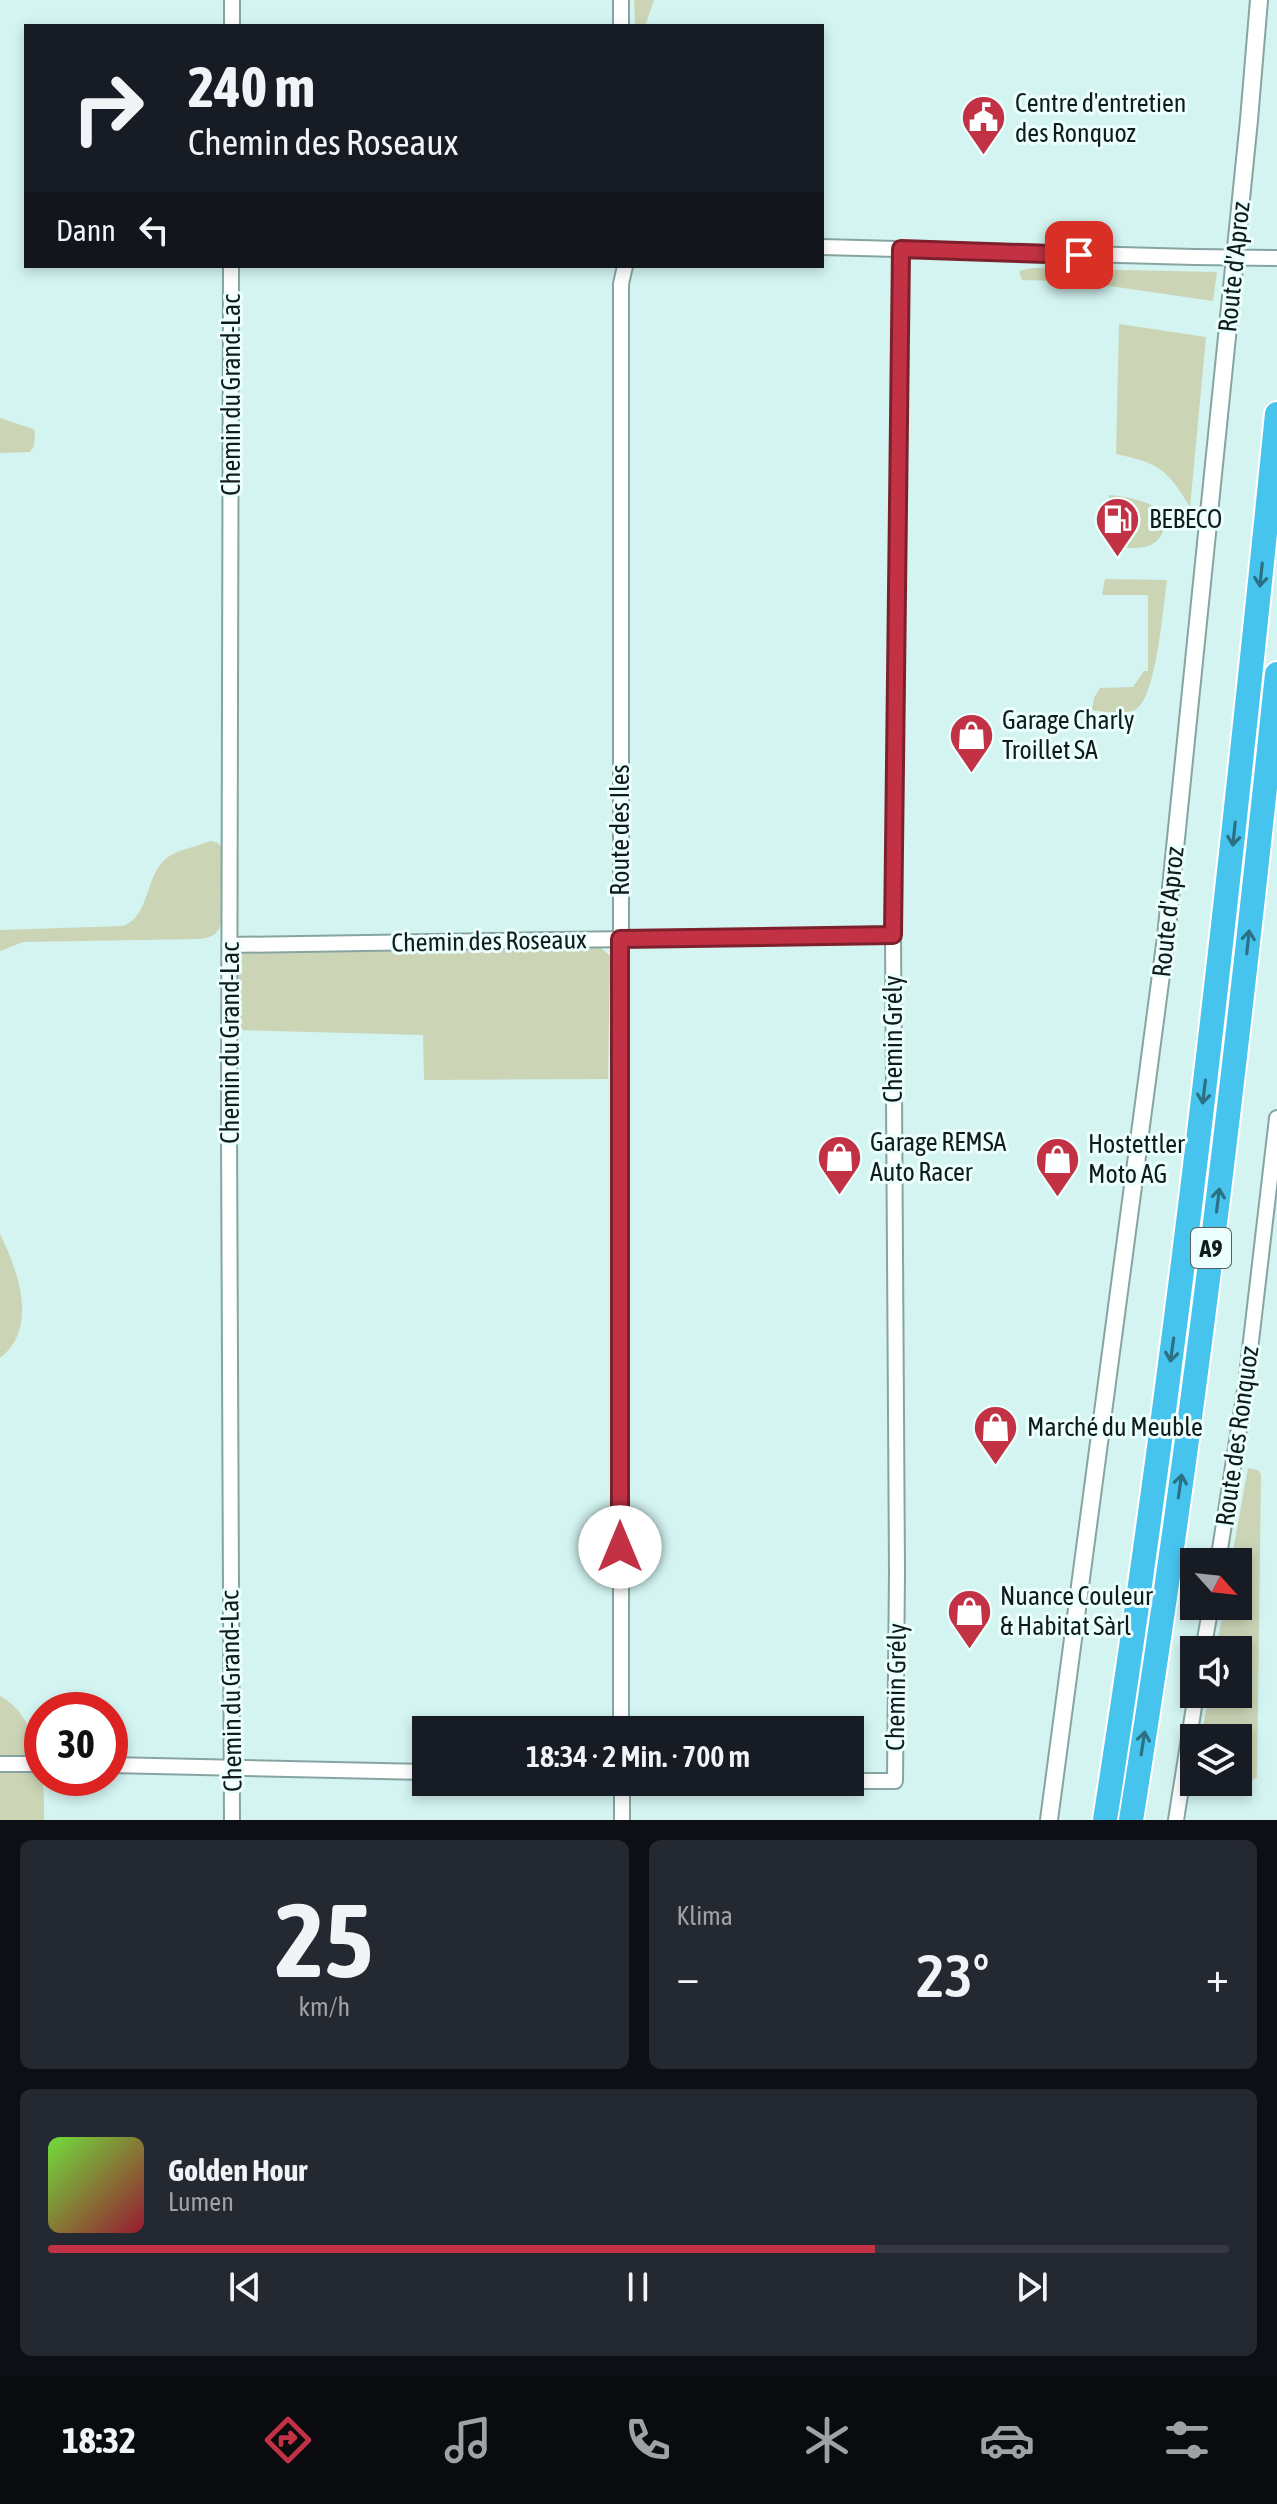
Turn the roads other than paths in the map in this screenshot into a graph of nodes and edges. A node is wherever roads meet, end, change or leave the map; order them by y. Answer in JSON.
{"nodes":[{"id":1,"x":232,"y":0,"type":"edge"},
{"id":2,"x":621,"y":0,"type":"edge"},
{"id":3,"x":1259,"y":0,"type":"edge"},
{"id":4,"x":232,"y":24,"type":"edge"},
{"id":5,"x":621,"y":24,"type":"edge"},
{"id":6,"x":824,"y":247,"type":"edge"},
{"id":7,"x":901,"y":249,"type":"junction"},
{"id":8,"x":1277,"y":258,"type":"edge"},
{"id":9,"x":231,"y":268,"type":"edge"},
{"id":10,"x":625,"y":268,"type":"edge"},
{"id":11,"x":1277,"y":414,"type":"edge"},
{"id":12,"x":1277,"y":674,"type":"edge"},
{"id":13,"x":893,"y":935,"type":"junction"},
{"id":14,"x":620,"y":939,"type":"junction"},
{"id":15,"x":230,"y":945,"type":"junction"},
{"id":16,"x":1277,"y":1118,"type":"edge"},
{"id":17,"x":1220,"y":1548,"type":"edge"},
{"id":18,"x":1194,"y":1708,"type":"edge"},
{"id":19,"x":621,"y":1716,"type":"edge"},
{"id":20,"x":0,"y":1764,"type":"edge"},
{"id":21,"x":24,"y":1764,"type":"edge"},
{"id":22,"x":128,"y":1765,"type":"edge"},
{"id":23,"x":231,"y":1766,"type":"junction"},
{"id":24,"x":412,"y":1772,"type":"edge"},
{"id":25,"x":864,"y":1781,"type":"edge"},
{"id":26,"x":622,"y":1796,"type":"edge"},
{"id":27,"x":232,"y":1820,"type":"edge"},
{"id":28,"x":622,"y":1820,"type":"edge"},
{"id":29,"x":1049,"y":1820,"type":"edge"},
{"id":30,"x":1105,"y":1820,"type":"edge"},
{"id":31,"x":1131,"y":1820,"type":"edge"},
{"id":32,"x":1176,"y":1820,"type":"edge"}],
"edges":[{"from":1,"to":4,"type":"street"},
{"from":2,"to":5,"type":"street"},
{"from":3,"to":29,"type":"street","name":"Route d'Aproz"},
{"from":6,"to":7,"type":"street"},
{"from":7,"to":8,"type":"street","bridge":true},
{"from":7,"to":13,"type":"street","name":"Chemin Grély"},
{"from":9,"to":15,"type":"street","name":"Chemin du Grand-Lac"},
{"from":10,"to":14,"type":"street","name":"Route des Iles"},
{"from":11,"to":30,"type":"highway","number":"A9","one_way":true},
{"from":31,"to":12,"type":"highway","number":"A9","one_way":true},
{"from":13,"to":14,"type":"street","name":"Chemin des Roseaux"},
{"from":13,"to":25,"type":"street","name":"Chemin Grély"},
{"from":14,"to":15,"type":"street","name":"Chemin des Roseaux"},
{"from":14,"to":19,"type":"street","name":"Route des Iles"},
{"from":15,"to":23,"type":"street","name":"Chemin du Grand-Lac"},
{"from":16,"to":17,"type":"street","name":"Route des Ronquoz"},
{"from":18,"to":32,"type":"street"},
{"from":20,"to":21,"type":"street"},
{"from":22,"to":23,"type":"street"},
{"from":23,"to":24,"type":"street"},
{"from":23,"to":27,"type":"street","name":"Chemin du Grand-Lac"},
{"from":26,"to":28,"type":"street"}]}
